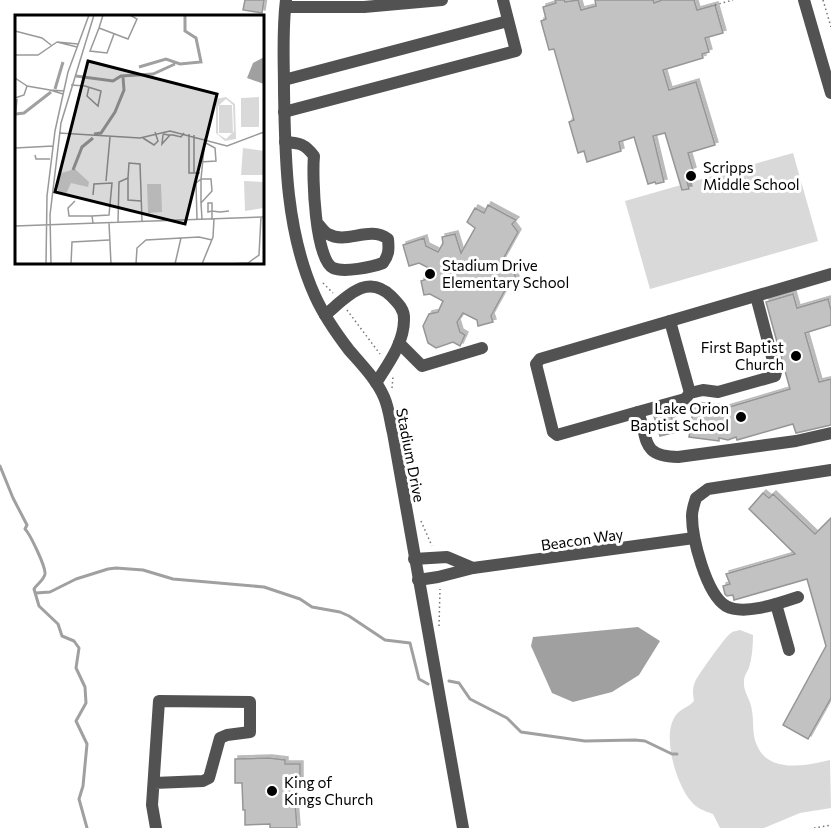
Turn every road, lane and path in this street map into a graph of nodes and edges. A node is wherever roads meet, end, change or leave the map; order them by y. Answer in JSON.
{"nodes":[{"id":1,"x":503,"y":0,"type":"edge"},
{"id":2,"x":733,"y":0,"type":"edge"},
{"id":3,"x":804,"y":0,"type":"edge"},
{"id":4,"x":823,"y":0,"type":"edge"},
{"id":5,"x":436,"y":1,"type":"edge"},
{"id":6,"x":286,"y":3,"type":"edge"},
{"id":7,"x":309,"y":4,"type":"edge"},
{"id":8,"x":715,"y":5,"type":"dead end"},
{"id":9,"x":508,"y":21,"type":"junction"},
{"id":10,"x":831,"y":27,"type":"edge"},
{"id":11,"x":284,"y":80,"type":"junction"},
{"id":12,"x":831,"y":93,"type":"edge"},
{"id":13,"x":284,"y":112,"type":"junction"},
{"id":14,"x":285,"y":142,"type":"junction"},
{"id":15,"x":318,"y":224,"type":"junction"},
{"id":16,"x":831,"y":274,"type":"edge"},
{"id":17,"x":756,"y":296,"type":"junction"},
{"id":18,"x":325,"y":315,"type":"junction"},
{"id":19,"x":670,"y":321,"type":"junction"},
{"id":20,"x":399,"y":343,"type":"junction"},
{"id":21,"x":482,"y":348,"type":"dead end"},
{"id":22,"x":376,"y":383,"type":"junction"},
{"id":23,"x":690,"y":393,"type":"junction"},
{"id":24,"x":638,"y":412,"type":"junction"},
{"id":25,"x":831,"y":433,"type":"edge"},
{"id":26,"x":831,"y":470,"type":"edge"},
{"id":27,"x":694,"y":538,"type":"junction"},
{"id":28,"x":414,"y":559,"type":"junction"},
{"id":29,"x":473,"y":568,"type":"junction"},
{"id":30,"x":418,"y":580,"type":"junction"},
{"id":31,"x":798,"y":597,"type":"dead end"},
{"id":32,"x":776,"y":604,"type":"junction"},
{"id":33,"x":789,"y":650,"type":"dead end"},
{"id":34,"x":154,"y":783,"type":"junction"},
{"id":35,"x":831,"y":825,"type":"edge"},
{"id":36,"x":156,"y":828,"type":"edge"},
{"id":37,"x":463,"y":828,"type":"edge"},
{"id":38,"x":814,"y":828,"type":"edge"}],
"edges":[{"from":1,"to":9,"type":"street"},
{"from":2,"to":8,"type":"path"},
{"from":3,"to":12,"type":"street"},
{"from":4,"to":10,"type":"path"},
{"from":5,"to":7,"type":"street"},
{"from":6,"to":7,"type":"street"},
{"from":6,"to":11,"type":"street","name":"Stadium Drive"},
{"from":9,"to":11,"type":"street"},
{"from":9,"to":13,"type":"street"},
{"from":11,"to":13,"type":"street","name":"Stadium Drive"},
{"from":13,"to":14,"type":"street","name":"Stadium Drive"},
{"from":14,"to":15,"type":"street"},
{"from":14,"to":18,"type":"street","name":"Stadium Drive"},
{"from":15,"to":15,"type":"street"},
{"from":16,"to":17,"type":"street"},
{"from":17,"to":19,"type":"street"},
{"from":17,"to":23,"type":"street"},
{"from":18,"to":20,"type":"street"},
{"from":18,"to":22,"type":"street","name":"Stadium Drive"},
{"from":19,"to":23,"type":"street"},
{"from":19,"to":24,"type":"street"},
{"from":20,"to":21,"type":"street"},
{"from":20,"to":22,"type":"street"},
{"from":22,"to":28,"type":"street","name":"Stadium Drive"},
{"from":23,"to":24,"type":"street"},
{"from":24,"to":25,"type":"street"},
{"from":26,"to":27,"type":"street"},
{"from":27,"to":29,"type":"street","name":"Beacon Way"},
{"from":27,"to":32,"type":"street"},
{"from":28,"to":29,"type":"street"},
{"from":28,"to":30,"type":"street","name":"Stadium Drive"},
{"from":29,"to":30,"type":"street","name":"Beacon Way"},
{"from":30,"to":37,"type":"street","name":"Stadium Drive"},
{"from":31,"to":32,"type":"street"},
{"from":32,"to":33,"type":"street"},
{"from":34,"to":34,"type":"street"},
{"from":34,"to":36,"type":"street"},
{"from":35,"to":38,"type":"path"}]}
